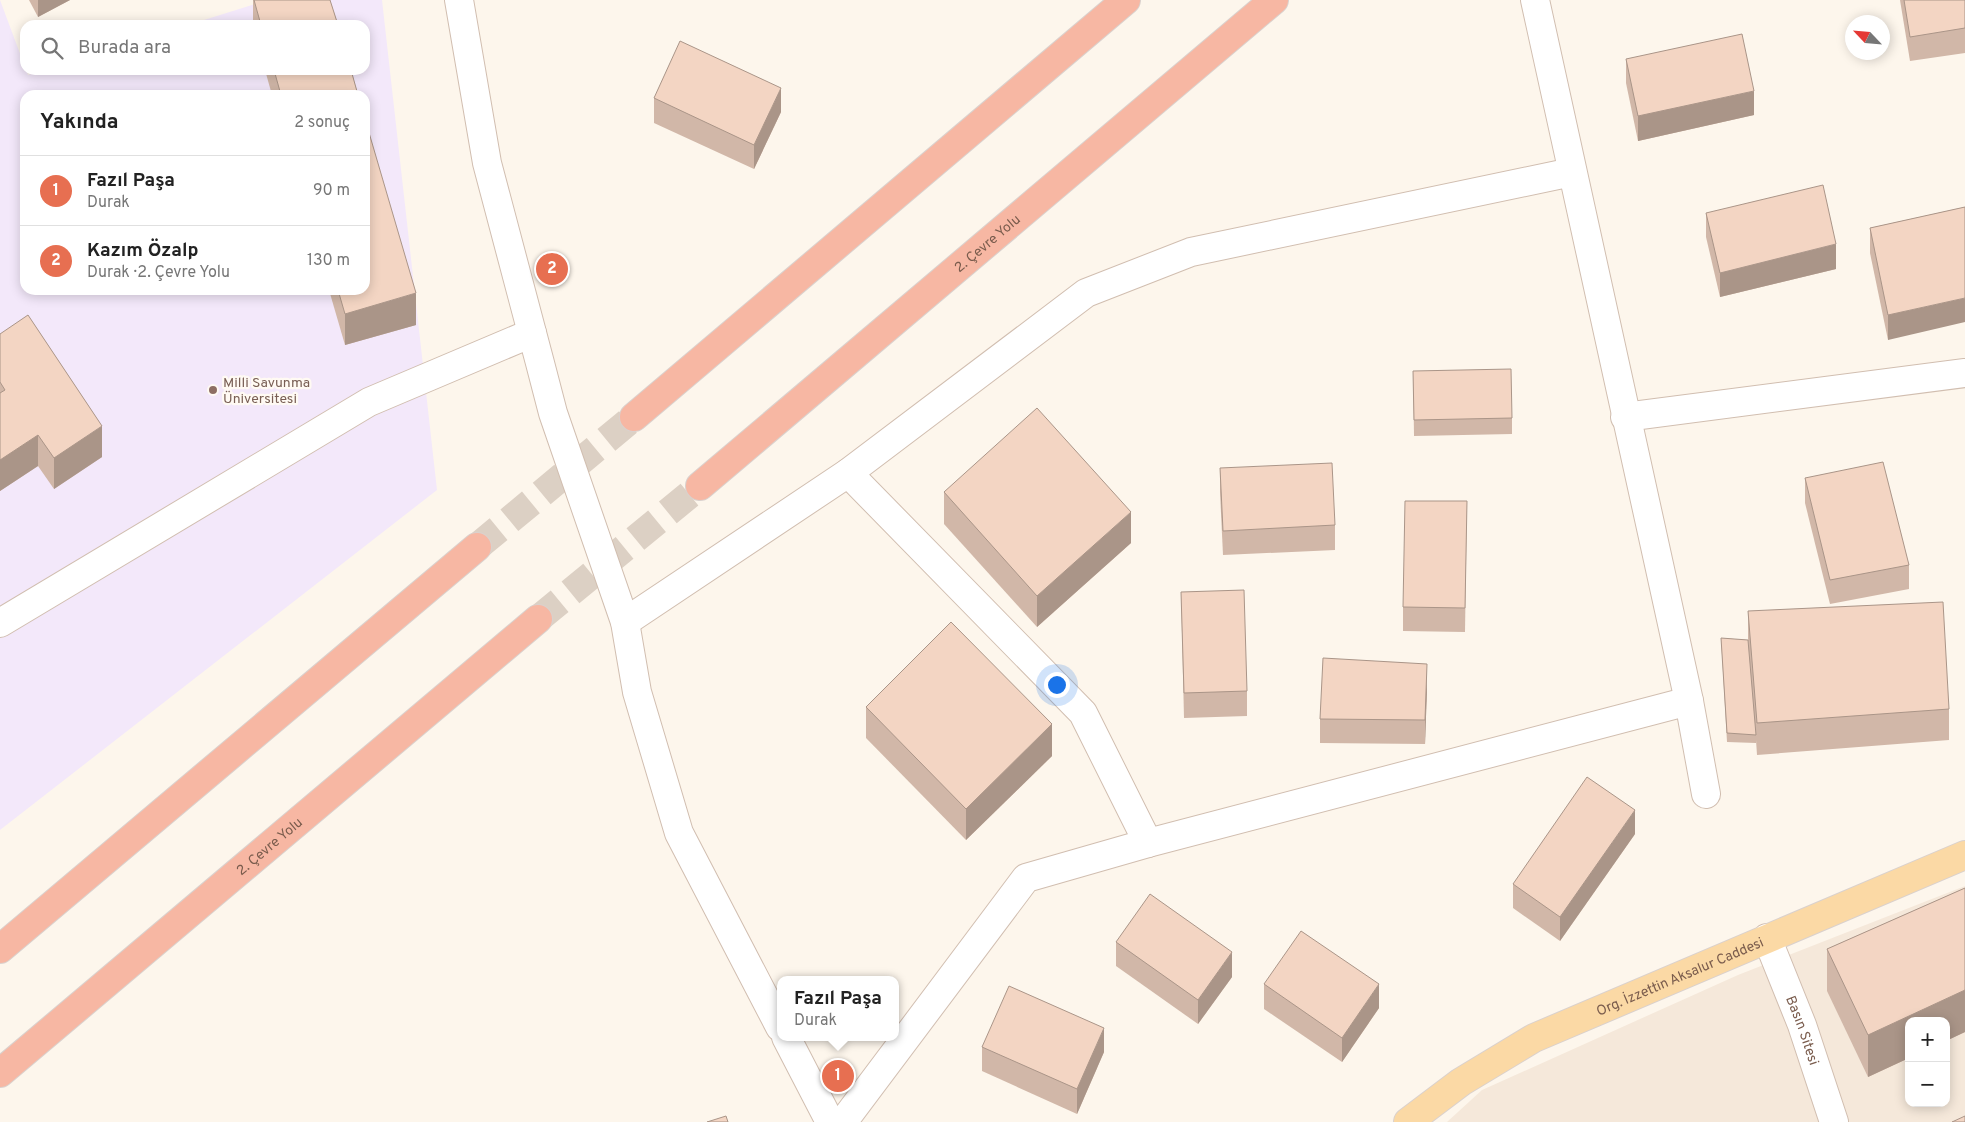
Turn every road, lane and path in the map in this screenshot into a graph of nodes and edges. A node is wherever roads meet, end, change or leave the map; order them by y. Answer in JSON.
{"nodes":[{"id":1,"x":459,"y":0,"type":"edge"},
{"id":2,"x":1126,"y":0,"type":"edge"},
{"id":3,"x":1274,"y":0,"type":"edge"},
{"id":4,"x":1535,"y":0,"type":"edge"},
{"id":5,"x":1572,"y":172,"type":"junction"},
{"id":6,"x":532,"y":333,"type":"junction"},
{"id":7,"x":1965,"y":373,"type":"edge"},
{"id":8,"x":634,"y":417,"type":"tunnel mouth"},
{"id":9,"x":1625,"y":417,"type":"junction"},
{"id":10,"x":848,"y":473,"type":"junction"},
{"id":11,"x":700,"y":486,"type":"tunnel mouth"},
{"id":12,"x":477,"y":547,"type":"tunnel mouth"},
{"id":13,"x":538,"y":619,"type":"tunnel mouth"},
{"id":14,"x":0,"y":622,"type":"edge"},
{"id":15,"x":625,"y":622,"type":"junction"},
{"id":16,"x":1689,"y":701,"type":"junction"},
{"id":17,"x":1706,"y":794,"type":"dead end"},
{"id":18,"x":1148,"y":843,"type":"junction"},
{"id":19,"x":1965,"y":855,"type":"edge"},
{"id":20,"x":1767,"y":938,"type":"junction"},
{"id":21,"x":0,"y":949,"type":"edge"},
{"id":22,"x":777,"y":1021,"type":"edge"},
{"id":23,"x":788,"y":1041,"type":"edge"},
{"id":24,"x":0,"y":1074,"type":"edge"},
{"id":25,"x":830,"y":1122,"type":"edge"},
{"id":26,"x":843,"y":1122,"type":"edge"},
{"id":27,"x":1408,"y":1122,"type":"edge"},
{"id":28,"x":1834,"y":1122,"type":"edge"}],
"edges":[{"from":1,"to":6,"type":"street"},
{"from":2,"to":8,"type":"highway"},
{"from":3,"to":11,"type":"highway","name":"2. Çevre Yolu"},
{"from":4,"to":5,"type":"street"},
{"from":5,"to":9,"type":"street"},
{"from":5,"to":10,"type":"street"},
{"from":6,"to":14,"type":"street"},
{"from":6,"to":15,"type":"street"},
{"from":7,"to":9,"type":"street"},
{"from":9,"to":16,"type":"street"},
{"from":10,"to":15,"type":"street"},
{"from":10,"to":18,"type":"street"},
{"from":12,"to":21,"type":"highway"},
{"from":13,"to":24,"type":"highway","name":"2. Çevre Yolu"},
{"from":15,"to":22,"type":"street"},
{"from":16,"to":17,"type":"street"},
{"from":16,"to":18,"type":"street"},
{"from":18,"to":26,"type":"street"},
{"from":19,"to":20,"type":"main road","name":"Org. İzzettin Aksalur Caddesi"},
{"from":20,"to":27,"type":"main road","name":"Org. İzzettin Aksalur Caddesi"},
{"from":20,"to":28,"type":"street","name":"Basın Sitesi"},
{"from":23,"to":25,"type":"street"}]}
